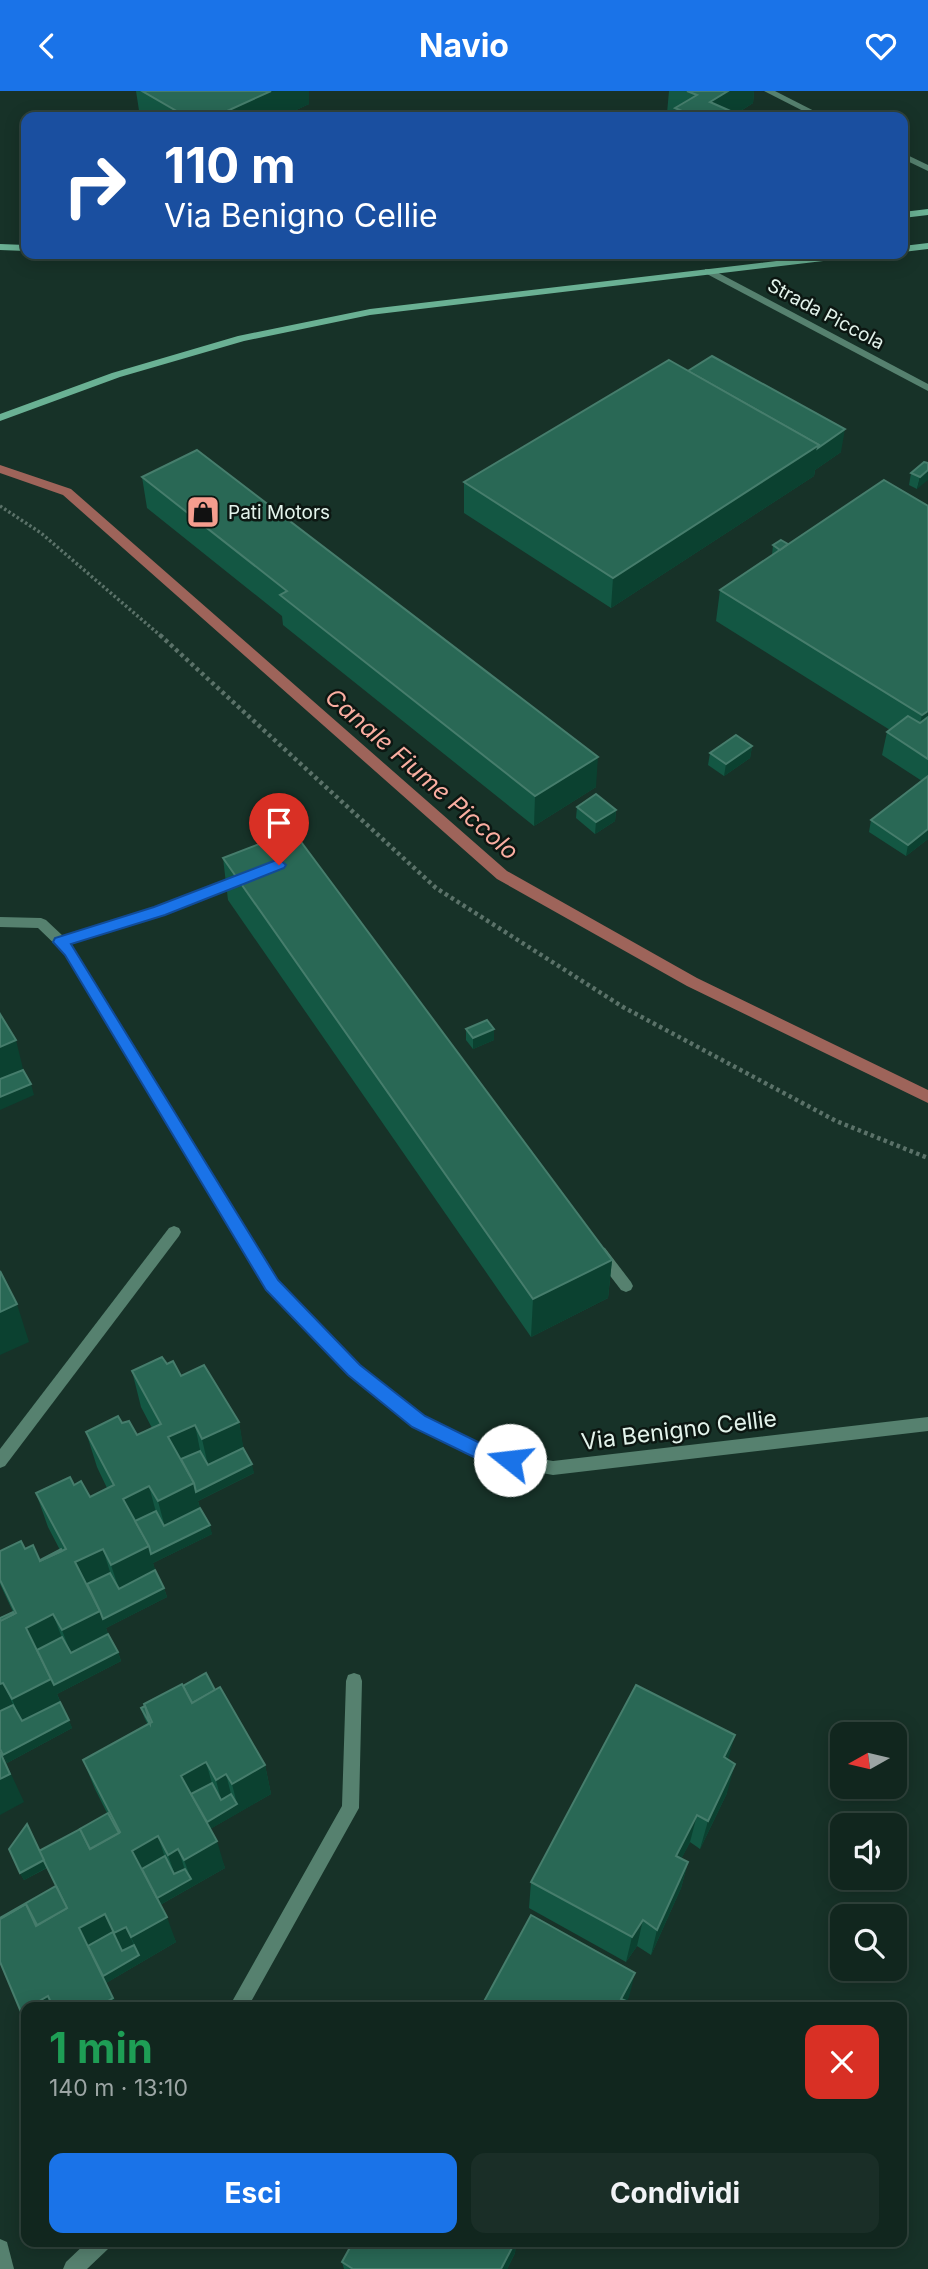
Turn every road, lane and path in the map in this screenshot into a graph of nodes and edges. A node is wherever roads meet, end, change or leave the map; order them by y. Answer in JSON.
{"nodes":[{"id":1,"x":768,"y":91,"type":"edge"},
{"id":2,"x":812,"y":112,"type":"edge"},
{"id":3,"x":908,"y":158,"type":"edge"},
{"id":4,"x":928,"y":168,"type":"edge"},
{"id":5,"x":928,"y":212,"type":"edge"},
{"id":6,"x":908,"y":214,"type":"edge"},
{"id":7,"x":928,"y":246,"type":"edge"},
{"id":8,"x":0,"y":247,"type":"edge"},
{"id":9,"x":908,"y":248,"type":"edge"},
{"id":10,"x":21,"y":249,"type":"edge"},
{"id":11,"x":814,"y":259,"type":"edge"},
{"id":12,"x":708,"y":271,"type":"junction"},
{"id":13,"x":928,"y":388,"type":"edge"},
{"id":14,"x":0,"y":418,"type":"edge"},
{"id":15,"x":0,"y":506,"type":"edge"},
{"id":16,"x":255,"y":874,"type":"edge"},
{"id":17,"x":0,"y":922,"type":"edge"},
{"id":18,"x":60,"y":942,"type":"junction"},
{"id":19,"x":928,"y":1158,"type":"edge"},
{"id":20,"x":174,"y":1232,"type":"dead end"},
{"id":21,"x":593,"y":1242,"type":"edge"},
{"id":22,"x":626,"y":1286,"type":"dead end"},
{"id":23,"x":928,"y":1424,"type":"edge"},
{"id":24,"x":0,"y":1461,"type":"edge"},
{"id":25,"x":354,"y":1681,"type":"dead end"},
{"id":26,"x":241,"y":2002,"type":"edge"},
{"id":27,"x":96,"y":2247,"type":"edge"},
{"id":28,"x":0,"y":2249,"type":"edge"},
{"id":29,"x":4,"y":2269,"type":"edge"},
{"id":30,"x":73,"y":2269,"type":"edge"}],
"edges":[{"from":1,"to":2,"type":"street"},
{"from":3,"to":4,"type":"street"},
{"from":5,"to":6,"type":"main road"},
{"from":7,"to":9,"type":"main road"},
{"from":8,"to":10,"type":"main road"},
{"from":11,"to":12,"type":"main road"},
{"from":12,"to":13,"type":"street","name":"Strada Piccola"},
{"from":12,"to":14,"type":"main road"},
{"from":15,"to":19,"type":"path"},
{"from":16,"to":18,"type":"street"},
{"from":17,"to":18,"type":"street","name":"Via Benigno Cellie"},
{"from":18,"to":23,"type":"street","name":"Via Benigno Cellie"},
{"from":20,"to":24,"type":"street"},
{"from":21,"to":22,"type":"street"},
{"from":25,"to":26,"type":"street"},
{"from":27,"to":30,"type":"street"},
{"from":28,"to":29,"type":"street"}]}
